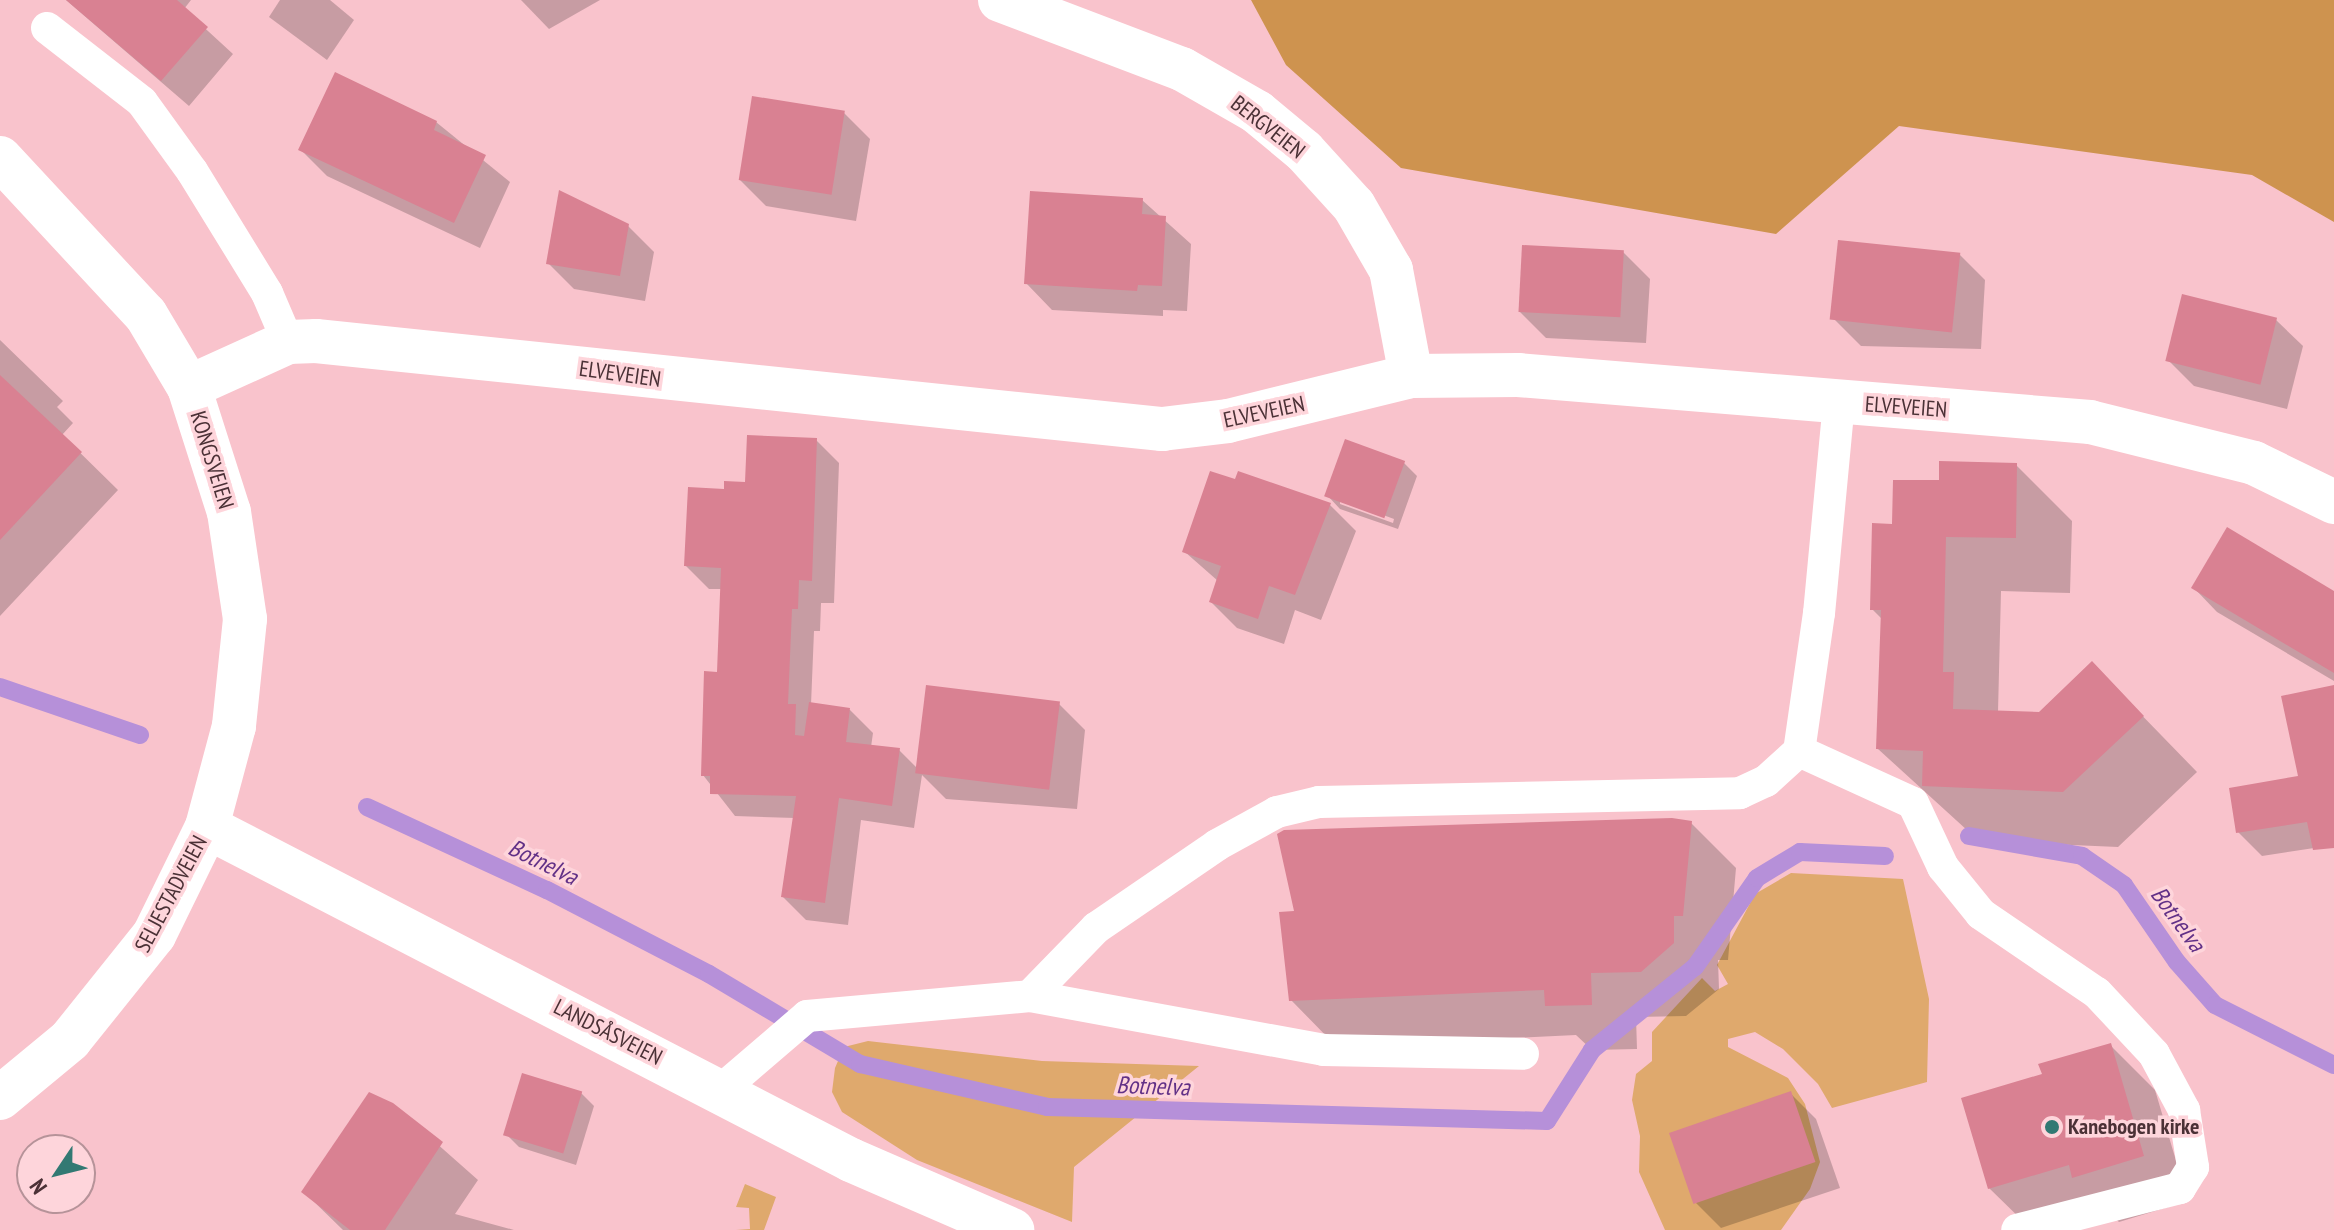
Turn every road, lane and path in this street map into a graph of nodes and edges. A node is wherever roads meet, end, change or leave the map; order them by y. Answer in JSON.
{"nodes":[{"id":1,"x":1000,"y":0,"type":"edge"},
{"id":2,"x":47,"y":28,"type":"dead end"},
{"id":3,"x":0,"y":158,"type":"edge"},
{"id":4,"x":288,"y":342,"type":"junction"},
{"id":5,"x":1411,"y":376,"type":"junction"},
{"id":6,"x":189,"y":387,"type":"junction"},
{"id":7,"x":1839,"y":402,"type":"junction"},
{"id":8,"x":2334,"y":502,"type":"edge"},
{"id":9,"x":1799,"y":751,"type":"junction"},
{"id":10,"x":207,"y":827,"type":"junction"},
{"id":11,"x":1030,"y":996,"type":"junction"},
{"id":12,"x":1523,"y":1054,"type":"dead end"},
{"id":13,"x":721,"y":1090,"type":"junction"},
{"id":14,"x":0,"y":1098,"type":"edge"},
{"id":15,"x":1012,"y":1230,"type":"edge"},
{"id":16,"x":2017,"y":1230,"type":"edge"}],
"edges":[{"from":1,"to":5,"type":"street","name":"BERGVEIEN"},
{"from":2,"to":4,"type":"lane"},
{"from":3,"to":6,"type":"street","name":"KONGSVEIEN"},
{"from":4,"to":5,"type":"street","name":"ELVEVEIEN"},
{"from":4,"to":6,"type":"street"},
{"from":5,"to":7,"type":"street","name":"ELVEVEIEN"},
{"from":6,"to":10,"type":"street","name":"KONGSVEIEN"},
{"from":7,"to":8,"type":"street","name":"ELVEVEIEN"},
{"from":7,"to":9,"type":"lane"},
{"from":9,"to":11,"type":"lane"},
{"from":9,"to":16,"type":"lane"},
{"from":10,"to":13,"type":"street","name":"LANDSÅSVEIEN"},
{"from":10,"to":14,"type":"street","name":"SELJESTADVEIEN"},
{"from":11,"to":12,"type":"lane"},
{"from":11,"to":13,"type":"lane"},
{"from":13,"to":15,"type":"street","name":"LANDSÅSVEIEN"}]}
